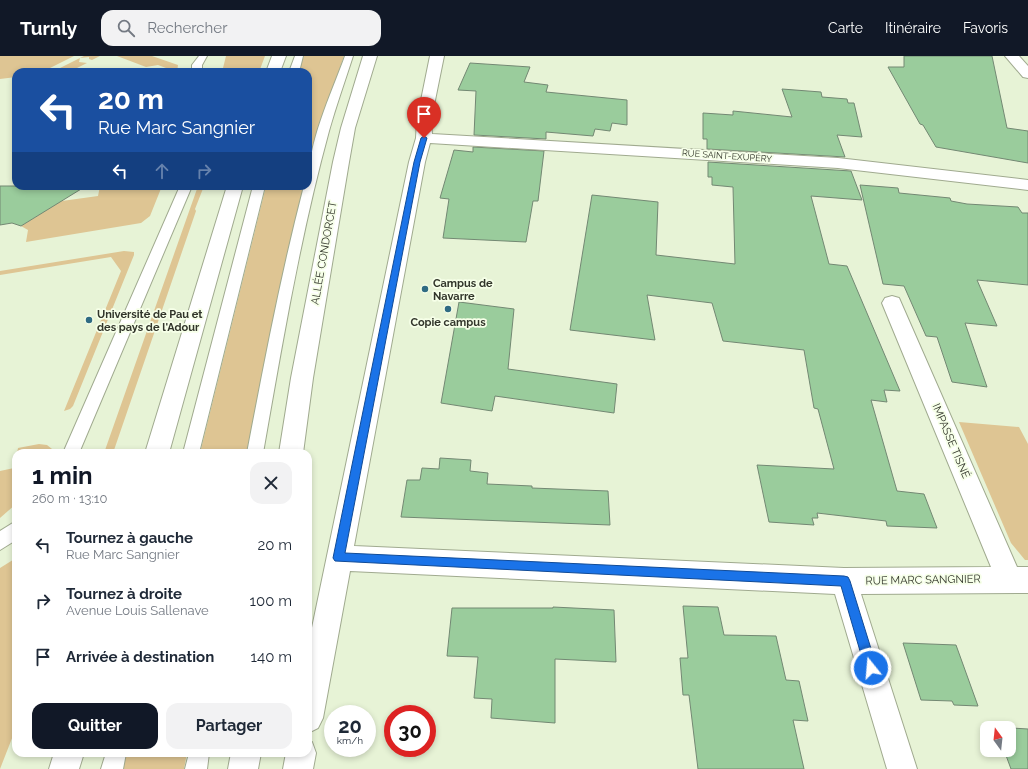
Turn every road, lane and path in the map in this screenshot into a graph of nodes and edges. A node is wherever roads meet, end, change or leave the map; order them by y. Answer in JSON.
{"nodes":[{"id":1,"x":203,"y":56,"type":"edge"},
{"id":2,"x":279,"y":56,"type":"edge"},
{"id":3,"x":299,"y":56,"type":"edge"},
{"id":4,"x":349,"y":56,"type":"edge"},
{"id":5,"x":370,"y":56,"type":"edge"},
{"id":6,"x":437,"y":56,"type":"edge"},
{"id":7,"x":1012,"y":56,"type":"edge"},
{"id":8,"x":197,"y":68,"type":"edge"},
{"id":9,"x":274,"y":68,"type":"edge"},
{"id":10,"x":295,"y":68,"type":"edge"},
{"id":11,"x":1028,"y":74,"type":"edge"},
{"id":12,"x":424,"y":138,"type":"junction"},
{"id":13,"x":312,"y":176,"type":"edge"},
{"id":14,"x":1028,"y":185,"type":"edge"},
{"id":15,"x":184,"y":190,"type":"edge"},
{"id":16,"x":234,"y":190,"type":"edge"},
{"id":17,"x":258,"y":190,"type":"edge"},
{"id":18,"x":309,"y":190,"type":"edge"},
{"id":19,"x":892,"y":303,"type":"dead end"},
{"id":20,"x":74,"y":449,"type":"edge"},
{"id":21,"x":158,"y":449,"type":"edge"},
{"id":22,"x":192,"y":449,"type":"edge"},
{"id":23,"x":256,"y":449,"type":"edge"},
{"id":24,"x":293,"y":449,"type":"edge"},
{"id":25,"x":12,"y":532,"type":"edge"},
{"id":26,"x":0,"y":542,"type":"edge"},
{"id":27,"x":338,"y":558,"type":"junction"},
{"id":28,"x":1019,"y":580,"type":"edge"},
{"id":29,"x":844,"y":581,"type":"junction"},
{"id":30,"x":312,"y":697,"type":"edge"},
{"id":31,"x":68,"y":757,"type":"edge"},
{"id":32,"x":115,"y":757,"type":"edge"},
{"id":33,"x":198,"y":757,"type":"edge"},
{"id":34,"x":246,"y":757,"type":"edge"},
{"id":35,"x":300,"y":757,"type":"edge"},
{"id":36,"x":64,"y":769,"type":"edge"},
{"id":37,"x":112,"y":769,"type":"edge"},
{"id":38,"x":196,"y":769,"type":"edge"},
{"id":39,"x":244,"y":769,"type":"edge"},
{"id":40,"x":298,"y":769,"type":"edge"},
{"id":41,"x":902,"y":769,"type":"edge"}],
"edges":[{"from":1,"to":8,"type":"lane"},
{"from":2,"to":9,"type":"street"},
{"from":3,"to":10,"type":"lane"},
{"from":4,"to":13,"type":"lane"},
{"from":5,"to":24,"type":"street","name":"ALLÉE CONDORCET"},
{"from":6,"to":12,"type":"street"},
{"from":7,"to":11,"type":"street"},
{"from":12,"to":14,"type":"street","name":"RUE SAINT-EXUPÉRY"},
{"from":12,"to":27,"type":"street"},
{"from":15,"to":20,"type":"lane"},
{"from":16,"to":21,"type":"street"},
{"from":17,"to":22,"type":"lane"},
{"from":18,"to":23,"type":"lane"},
{"from":19,"to":28,"type":"street","name":"IMPASSE TISNÉ"},
{"from":25,"to":26,"type":"lane"},
{"from":27,"to":29,"type":"street","name":"RUE MARC SANGNIER"},
{"from":27,"to":30,"type":"street"},
{"from":28,"to":29,"type":"street","name":"RUE MARC SANGNIER"},
{"from":29,"to":41,"type":"street"},
{"from":31,"to":36,"type":"street"},
{"from":32,"to":37,"type":"lane"},
{"from":33,"to":38,"type":"lane"},
{"from":34,"to":39,"type":"street"},
{"from":35,"to":40,"type":"street"}]}
